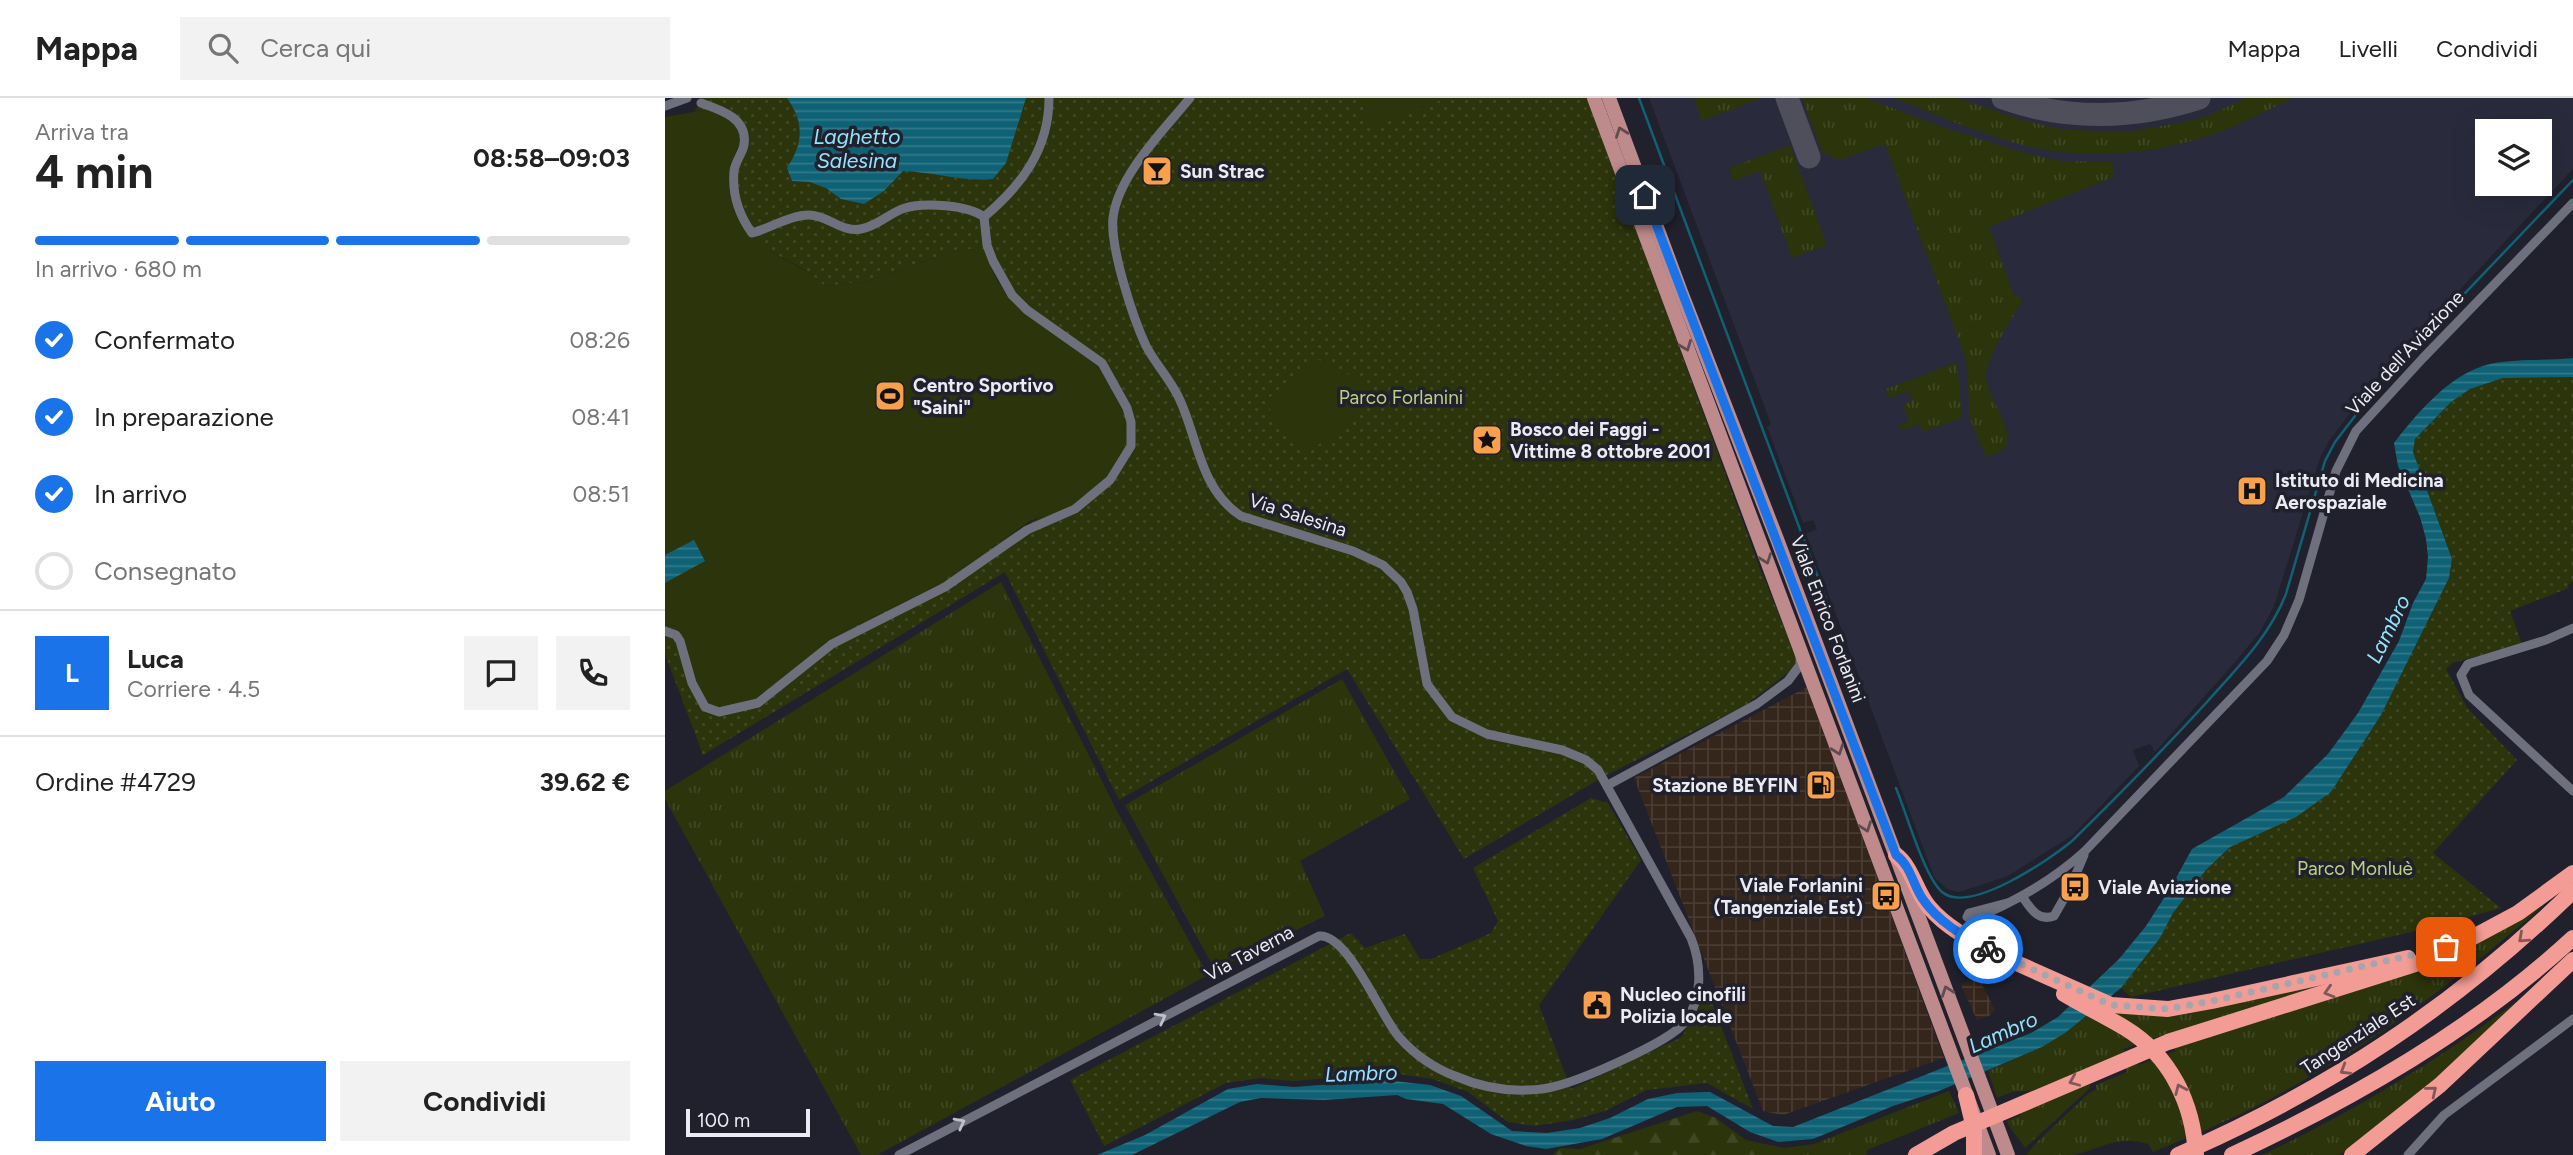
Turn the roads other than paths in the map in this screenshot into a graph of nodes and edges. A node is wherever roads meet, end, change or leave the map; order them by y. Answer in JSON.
{"nodes":[{"id":1,"x":1049,"y":98,"type":"edge"},
{"id":2,"x":1190,"y":98,"type":"edge"},
{"id":3,"x":1594,"y":98,"type":"edge"},
{"id":4,"x":1609,"y":98,"type":"edge"},
{"id":5,"x":695,"y":100,"type":"edge"},
{"id":6,"x":665,"y":106,"type":"edge"},
{"id":7,"x":2573,"y":202,"type":"edge"},
{"id":8,"x":984,"y":216,"type":"junction"},
{"id":9,"x":2573,"y":628,"type":"edge"},
{"id":10,"x":665,"y":631,"type":"edge"},
{"id":11,"x":1801,"y":651,"type":"junction"},
{"id":12,"x":1788,"y":681,"type":"junction"},
{"id":13,"x":1821,"y":707,"type":"junction"},
{"id":14,"x":1608,"y":785,"type":"junction"},
{"id":15,"x":2573,"y":791,"type":"edge"},
{"id":16,"x":2085,"y":851,"type":"junction"},
{"id":17,"x":1896,"y":855,"type":"junction"},
{"id":18,"x":2573,"y":873,"type":"edge"},
{"id":19,"x":2573,"y":891,"type":"edge"},
{"id":20,"x":2022,"y":896,"type":"junction"},
{"id":21,"x":2007,"y":903,"type":"dead end"},
{"id":22,"x":2573,"y":938,"type":"edge"},
{"id":23,"x":2461,"y":942,"type":"junction"},
{"id":24,"x":2573,"y":960,"type":"edge"},
{"id":25,"x":2102,"y":1008,"type":"junction"},
{"id":26,"x":2573,"y":1019,"type":"edge"},
{"id":27,"x":1964,"y":1090,"type":"junction"},
{"id":28,"x":899,"y":1155,"type":"edge"},
{"id":29,"x":1916,"y":1155,"type":"edge"},
{"id":30,"x":1975,"y":1155,"type":"edge"},
{"id":31,"x":1989,"y":1155,"type":"edge"},
{"id":32,"x":2008,"y":1155,"type":"edge"},
{"id":33,"x":2178,"y":1155,"type":"edge"},
{"id":34,"x":2196,"y":1155,"type":"edge"},
{"id":35,"x":2232,"y":1155,"type":"edge"},
{"id":36,"x":2352,"y":1155,"type":"edge"},
{"id":37,"x":2408,"y":1155,"type":"edge"}],
"edges":[{"from":1,"to":8,"type":"street"},
{"from":2,"to":14,"type":"street","name":"Via Salesina"},
{"from":3,"to":11,"type":"main road","name":"Viale Enrico Forlanini","one_way":true},
{"from":17,"to":4,"type":"main road","name":"Viale Enrico Forlanini","one_way":true},
{"from":5,"to":6,"type":"street"},
{"from":5,"to":8,"type":"street"},
{"from":7,"to":16,"type":"street","name":"Viale dell'Aviazione"},
{"from":8,"to":10,"type":"street"},
{"from":9,"to":15,"type":"street"},
{"from":11,"to":12,"type":"street"},
{"from":11,"to":13,"type":"main road","name":"Viale Enrico Forlanini"},
{"from":12,"to":13,"type":"street"},
{"from":12,"to":14,"type":"street"},
{"from":13,"to":27,"type":"main road","name":"Viale Enrico Forlanini","one_way":true},
{"from":28,"to":14,"type":"street","name":"Via Taverna","one_way":true},
{"from":16,"to":20,"type":"street","name":"Viale dell'Aviazione"},
{"from":16,"to":20,"type":"street","name":"Viale dell'Aviazione"},
{"from":17,"to":25,"type":"highway"},
{"from":32,"to":17,"type":"main road","name":"Viale Enrico Forlanini","one_way":true},
{"from":18,"to":23,"type":"highway"},
{"from":19,"to":33,"type":"highway","name":"Tangenziale Est","one_way":true},
{"from":20,"to":21,"type":"street","name":"Viale dell'Aviazione"},
{"from":22,"to":35,"type":"highway"},
{"from":23,"to":25,"type":"highway"},
{"from":23,"to":29,"type":"highway","one_way":true},
{"from":36,"to":24,"type":"highway","one_way":true},
{"from":34,"to":25,"type":"highway","one_way":true},
{"from":26,"to":37,"type":"street"},
{"from":27,"to":30,"type":"highway"},
{"from":27,"to":31,"type":"main road","name":"Viale Enrico Forlanini"}]}
